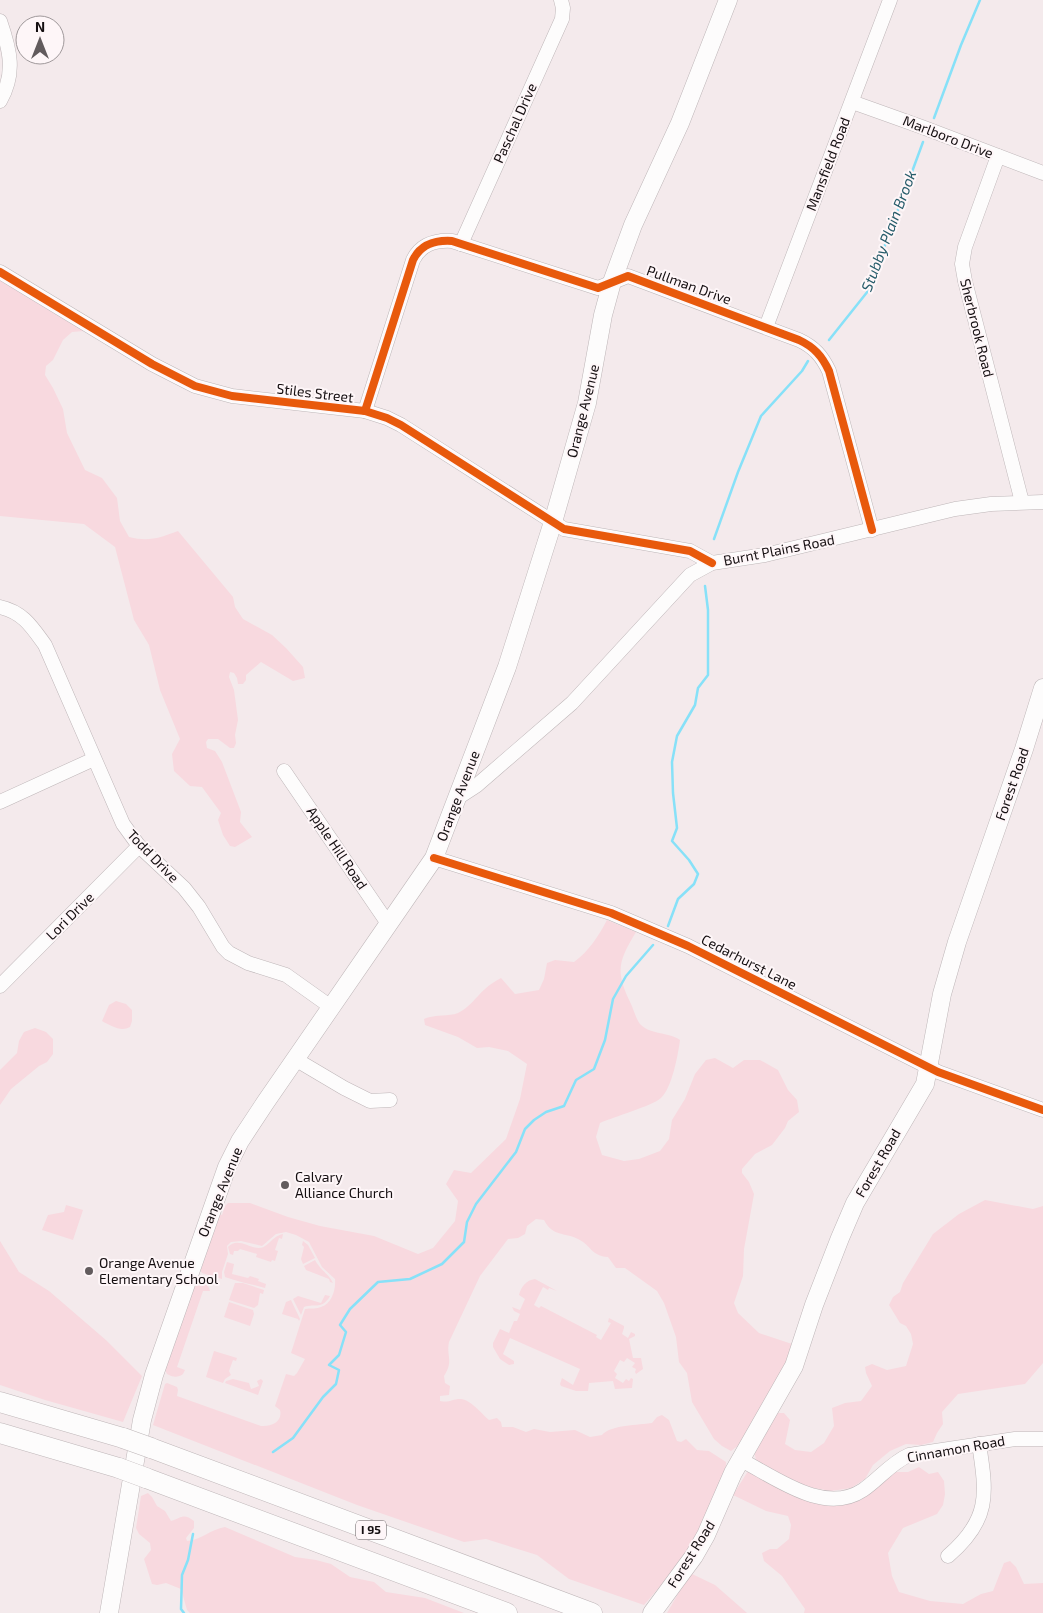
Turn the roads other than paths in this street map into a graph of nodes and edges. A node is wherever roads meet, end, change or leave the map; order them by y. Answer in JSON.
{"nodes":[{"id":1,"x":561,"y":0,"type":"edge"},
{"id":2,"x":728,"y":0,"type":"edge"},
{"id":3,"x":886,"y":1,"type":"edge"},
{"id":4,"x":0,"y":21,"type":"edge"},
{"id":5,"x":0,"y":101,"type":"edge"},
{"id":6,"x":852,"y":102,"type":"junction"},
{"id":7,"x":998,"y":156,"type":"junction"},
{"id":8,"x":1043,"y":173,"type":"edge"},
{"id":9,"x":461,"y":244,"type":"junction"},
{"id":10,"x":0,"y":272,"type":"edge"},
{"id":11,"x":612,"y":282,"type":"junction"},
{"id":12,"x":766,"y":327,"type":"junction"},
{"id":13,"x":365,"y":412,"type":"junction"},
{"id":14,"x":1022,"y":502,"type":"junction"},
{"id":15,"x":1043,"y":502,"type":"edge"},
{"id":16,"x":553,"y":522,"type":"junction"},
{"id":17,"x":872,"y":530,"type":"junction"},
{"id":18,"x":712,"y":562,"type":"junction"},
{"id":19,"x":0,"y":608,"type":"edge"},
{"id":20,"x":1043,"y":688,"type":"edge"},
{"id":21,"x":94,"y":759,"type":"junction"},
{"id":22,"x":284,"y":771,"type":"dead end"},
{"id":23,"x":456,"y":800,"type":"junction"},
{"id":24,"x":0,"y":802,"type":"edge"},
{"id":25,"x":139,"y":846,"type":"junction"},
{"id":26,"x":434,"y":858,"type":"junction"},
{"id":27,"x":389,"y":925,"type":"junction"},
{"id":28,"x":0,"y":986,"type":"edge"},
{"id":29,"x":331,"y":1007,"type":"junction"},
{"id":30,"x":295,"y":1059,"type":"junction"},
{"id":31,"x":929,"y":1068,"type":"junction"},
{"id":32,"x":390,"y":1100,"type":"dead end"},
{"id":33,"x":1043,"y":1110,"type":"edge"},
{"id":34,"x":0,"y":1402,"type":"edge"},
{"id":35,"x":0,"y":1433,"type":"edge"},
{"id":36,"x":1043,"y":1439,"type":"edge"},
{"id":37,"x":979,"y":1444,"type":"junction"},
{"id":38,"x":741,"y":1460,"type":"junction"},
{"id":39,"x":948,"y":1556,"type":"dead end"},
{"id":40,"x":655,"y":1608,"type":"edge"},
{"id":41,"x":109,"y":1613,"type":"edge"},
{"id":42,"x":507,"y":1613,"type":"edge"},
{"id":43,"x":592,"y":1613,"type":"edge"}],
"edges":[{"from":1,"to":9,"type":"street","name":"Paschal Drive"},
{"from":2,"to":11,"type":"main road","name":"Orange Avenue"},
{"from":3,"to":6,"type":"street","name":"Mansfield Road"},
{"from":4,"to":5,"type":"street"},
{"from":6,"to":7,"type":"street","name":"Marlboro Drive"},
{"from":6,"to":12,"type":"street","name":"Mansfield Road"},
{"from":7,"to":8,"type":"street","name":"Marlboro Drive"},
{"from":7,"to":14,"type":"street","name":"Sherbrook Road"},
{"from":9,"to":11,"type":"street","name":"Pullman Drive"},
{"from":9,"to":13,"type":"street","name":"Pullman Drive"},
{"from":10,"to":13,"type":"street","name":"Stiles Street"},
{"from":11,"to":12,"type":"street","name":"Pullman Drive"},
{"from":11,"to":16,"type":"main road","name":"Orange Avenue"},
{"from":12,"to":17,"type":"street","name":"Pullman Drive"},
{"from":13,"to":16,"type":"street","name":"Stiles Street"},
{"from":14,"to":15,"type":"street","name":"Burnt Plains Road"},
{"from":14,"to":17,"type":"street","name":"Burnt Plains Road"},
{"from":16,"to":18,"type":"street","name":"Stiles Street"},
{"from":16,"to":23,"type":"main road","name":"Orange Avenue"},
{"from":17,"to":18,"type":"street","name":"Burnt Plains Road"},
{"from":18,"to":23,"type":"street","name":"Burnt Plains Road"},
{"from":19,"to":21,"type":"street","name":"Todd Drive"},
{"from":20,"to":31,"type":"main road","name":"Forest Road"},
{"from":21,"to":24,"type":"street"},
{"from":21,"to":25,"type":"street","name":"Todd Drive"},
{"from":22,"to":27,"type":"street","name":"Apple Hill Road"},
{"from":23,"to":26,"type":"main road","name":"Orange Avenue"},
{"from":25,"to":28,"type":"street","name":"Lori Drive"},
{"from":25,"to":29,"type":"street","name":"Todd Drive"},
{"from":26,"to":27,"type":"main road","name":"Orange Avenue"},
{"from":26,"to":31,"type":"street","name":"Cedarhurst Lane"},
{"from":27,"to":29,"type":"main road","name":"Orange Avenue"},
{"from":29,"to":30,"type":"main road","name":"Orange Avenue"},
{"from":30,"to":32,"type":"street"},
{"from":30,"to":41,"type":"main road","name":"Orange Avenue"},
{"from":31,"to":33,"type":"street","name":"Cedarhurst Lane"},
{"from":31,"to":38,"type":"main road","name":"Forest Road"},
{"from":34,"to":43,"type":"highway","number":"I 95","bridge":true},
{"from":35,"to":42,"type":"highway","number":"I 95","bridge":true},
{"from":36,"to":37,"type":"street","name":"Cinnamon Road"},
{"from":37,"to":38,"type":"street","name":"Cinnamon Road"},
{"from":37,"to":39,"type":"street"},
{"from":38,"to":40,"type":"main road","name":"Forest Road"}]}
